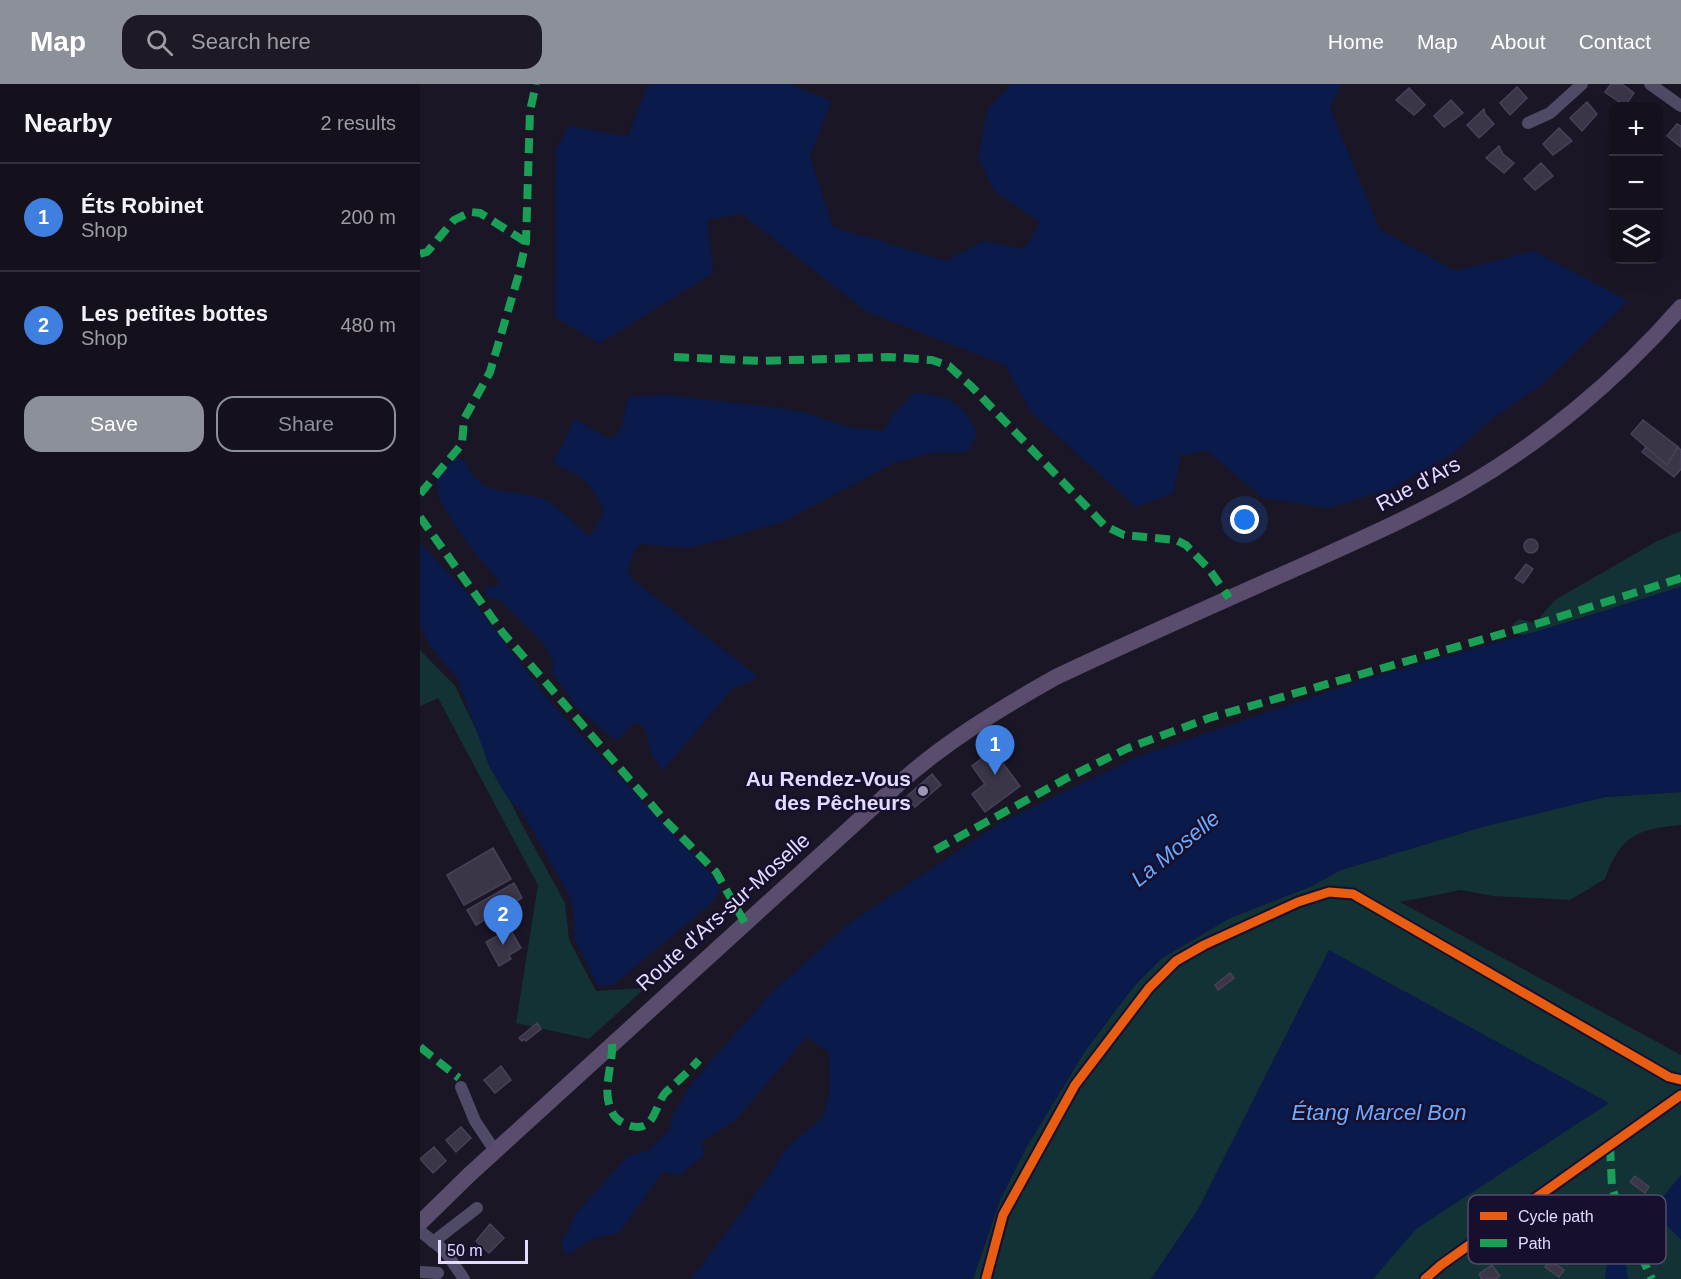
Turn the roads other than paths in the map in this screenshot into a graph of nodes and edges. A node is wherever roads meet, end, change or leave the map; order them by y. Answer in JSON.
{"nodes":[{"id":1,"x":1582,"y":84,"type":"edge"},
{"id":2,"x":1650,"y":84,"type":"edge"},
{"id":3,"x":1681,"y":106,"type":"edge"},
{"id":4,"x":1528,"y":123,"type":"dead end"},
{"id":5,"x":1681,"y":307,"type":"edge"},
{"id":6,"x":1137,"y":640,"type":"joint"},
{"id":7,"x":1681,"y":1080,"type":"edge"},
{"id":8,"x":461,"y":1087,"type":"dead end"},
{"id":9,"x":1681,"y":1095,"type":"edge"},
{"id":10,"x":500,"y":1146,"type":"junction"},
{"id":11,"x":1540,"y":1195,"type":"edge"},
{"id":12,"x":477,"y":1208,"type":"dead end"},
{"id":13,"x":420,"y":1223,"type":"edge"},
{"id":14,"x":420,"y":1231,"type":"edge"},
{"id":15,"x":434,"y":1242,"type":"junction"},
{"id":16,"x":1468,"y":1246,"type":"edge"},
{"id":17,"x":420,"y":1272,"type":"edge"},
{"id":18,"x":438,"y":1273,"type":"dead end"},
{"id":19,"x":464,"y":1279,"type":"edge"},
{"id":20,"x":986,"y":1279,"type":"edge"},
{"id":21,"x":1425,"y":1279,"type":"edge"}],
"edges":[{"from":1,"to":4,"type":"street"},
{"from":2,"to":3,"type":"street"},
{"from":5,"to":6,"type":"main road","name":"Rue d'Ars"},
{"from":6,"to":10,"type":"main road","name":"Route d'Ars-sur-Moselle"},
{"from":7,"to":20,"type":"street"},
{"from":8,"to":10,"type":"street"},
{"from":9,"to":11,"type":"street"},
{"from":10,"to":13,"type":"main road","name":"Route d'Ars-sur-Moselle"},
{"from":12,"to":15,"type":"street"},
{"from":14,"to":15,"type":"street"},
{"from":15,"to":19,"type":"street"},
{"from":16,"to":21,"type":"street"},
{"from":17,"to":18,"type":"street"}]}
